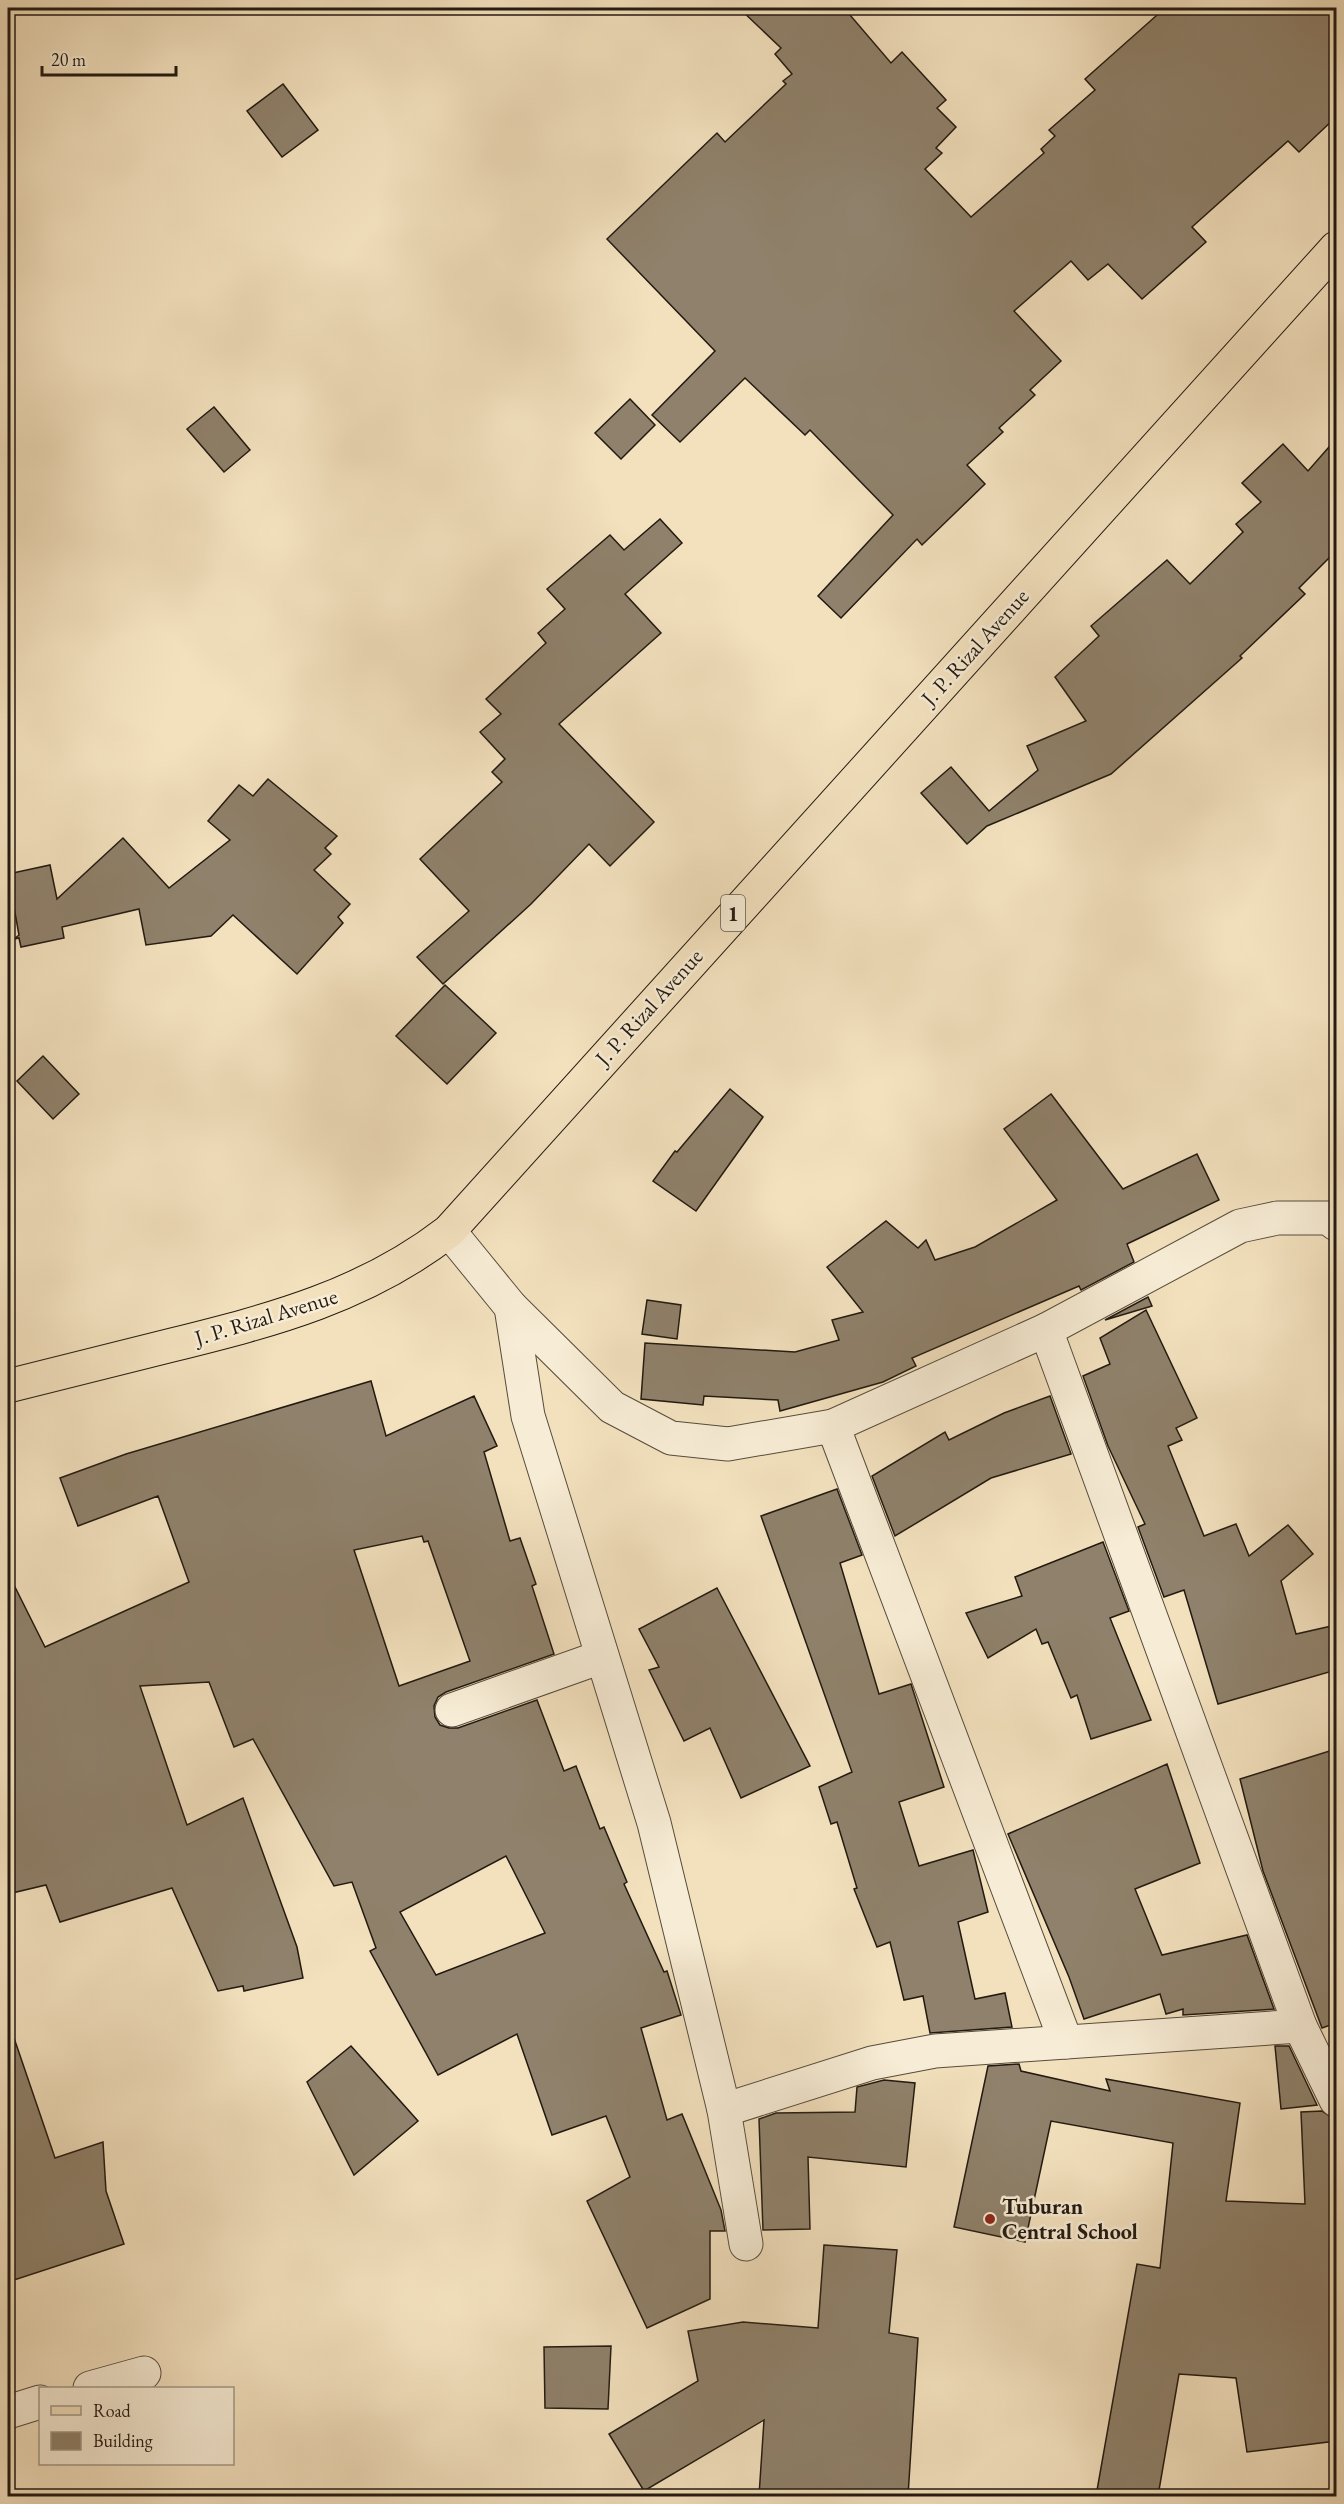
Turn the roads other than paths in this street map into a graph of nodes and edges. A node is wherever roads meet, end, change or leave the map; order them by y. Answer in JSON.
{"nodes":[{"id":1,"x":1336,"y":248,"type":"edge"},
{"id":2,"x":1336,"y":1224,"type":"edge"},
{"id":3,"x":449,"y":1231,"type":"junction"},
{"id":4,"x":511,"y":1307,"type":"junction"},
{"id":5,"x":1046,"y":1330,"type":"junction"},
{"id":6,"x":8,"y":1386,"type":"edge"},
{"id":7,"x":833,"y":1426,"type":"junction"},
{"id":8,"x":601,"y":1657,"type":"junction"},
{"id":9,"x":452,"y":1710,"type":"dead end"},
{"id":10,"x":1300,"y":2026,"type":"junction"},
{"id":11,"x":1066,"y":2042,"type":"junction"},
{"id":12,"x":1336,"y":2100,"type":"edge"},
{"id":13,"x":724,"y":2110,"type":"junction"},
{"id":14,"x":746,"y":2244,"type":"dead end"},
{"id":15,"x":144,"y":2373,"type":"dead end"},
{"id":16,"x":94,"y":2387,"type":"edge"},
{"id":17,"x":39,"y":2402,"type":"edge"},
{"id":18,"x":8,"y":2412,"type":"edge"}],
"edges":[{"from":1,"to":3,"type":"main road","name":"J. P. Rizal Avenue","number":"1"},
{"from":2,"to":5,"type":"street"},
{"from":3,"to":4,"type":"street"},
{"from":3,"to":6,"type":"main road","name":"J. P. Rizal Avenue","number":"1"},
{"from":4,"to":7,"type":"street"},
{"from":4,"to":8,"type":"street"},
{"from":5,"to":7,"type":"street"},
{"from":5,"to":10,"type":"street"},
{"from":7,"to":11,"type":"street"},
{"from":8,"to":9,"type":"street"},
{"from":8,"to":13,"type":"street"},
{"from":10,"to":11,"type":"street"},
{"from":10,"to":12,"type":"street"},
{"from":11,"to":13,"type":"street"},
{"from":13,"to":14,"type":"street"},
{"from":15,"to":16,"type":"street"},
{"from":17,"to":18,"type":"street"}]}
